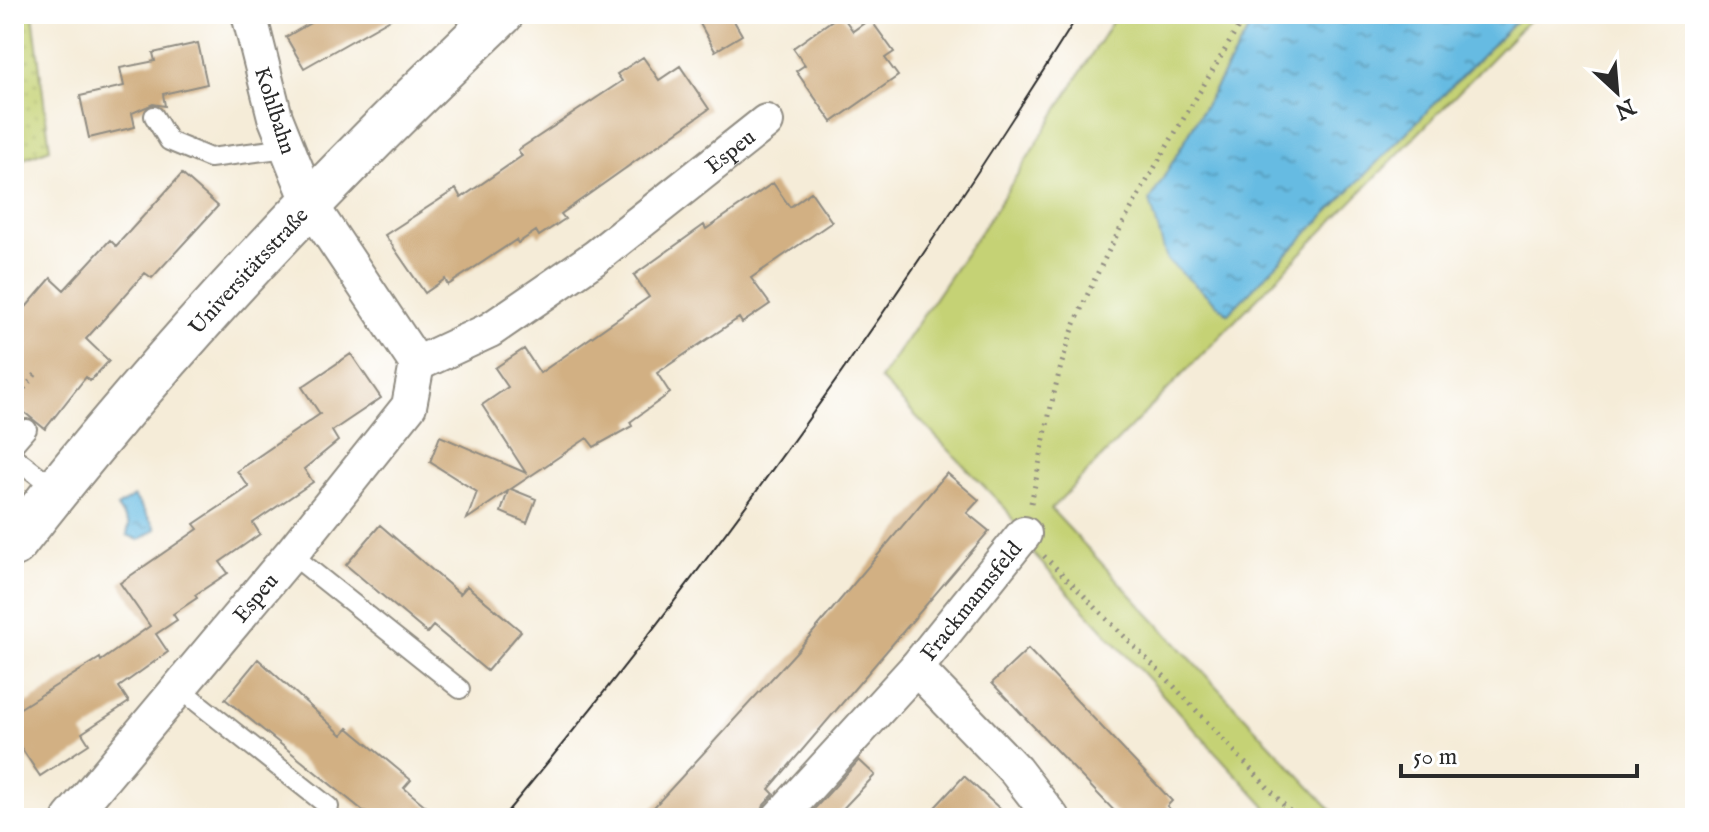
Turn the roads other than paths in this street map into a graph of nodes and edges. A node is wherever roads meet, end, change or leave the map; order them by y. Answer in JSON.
{"nodes":[{"id":1,"x":249,"y":14,"type":"edge"},
{"id":2,"x":501,"y":14,"type":"edge"},
{"id":3,"x":154,"y":116,"type":"dead end"},
{"id":4,"x":766,"y":122,"type":"dead end"},
{"id":5,"x":287,"y":148,"type":"junction"},
{"id":6,"x":310,"y":204,"type":"junction"},
{"id":7,"x":417,"y":364,"type":"junction"},
{"id":8,"x":27,"y":429,"type":"dead end"},
{"id":9,"x":14,"y":444,"type":"edge"},
{"id":10,"x":14,"y":457,"type":"edge"},
{"id":11,"x":56,"y":489,"type":"junction"},
{"id":12,"x":1024,"y":534,"type":"road end"},
{"id":13,"x":14,"y":544,"type":"edge"},
{"id":14,"x":291,"y":554,"type":"junction"},
{"id":15,"x":916,"y":668,"type":"junction"},
{"id":16,"x":179,"y":688,"type":"junction"},
{"id":17,"x":460,"y":689,"type":"dead end"},
{"id":18,"x":329,"y":807,"type":"dead end"},
{"id":19,"x":70,"y":818,"type":"edge"},
{"id":20,"x":779,"y":818,"type":"edge"},
{"id":21,"x":1052,"y":818,"type":"edge"}],
"edges":[{"from":1,"to":5,"type":"street","name":"Kohlbahn"},
{"from":2,"to":6,"type":"street","name":"Universitätsstraße"},
{"from":3,"to":5,"type":"lane"},
{"from":4,"to":7,"type":"street","name":"Espeu"},
{"from":5,"to":6,"type":"street","name":"Kohlbahn"},
{"from":6,"to":7,"type":"street"},
{"from":6,"to":11,"type":"street","name":"Universitätsstraße"},
{"from":7,"to":14,"type":"street","name":"Espeu"},
{"from":8,"to":9,"type":"lane"},
{"from":10,"to":11,"type":"lane"},
{"from":11,"to":13,"type":"street","name":"Universitätsstraße"},
{"from":12,"to":15,"type":"street","name":"Frackmannsfeld"},
{"from":14,"to":16,"type":"street","name":"Espeu"},
{"from":14,"to":17,"type":"lane"},
{"from":15,"to":20,"type":"street","name":"Frackmannsfeld"},
{"from":15,"to":21,"type":"street","name":"Frackmannsfeld"},
{"from":16,"to":18,"type":"lane"},
{"from":16,"to":19,"type":"street","name":"Espeu"}]}
